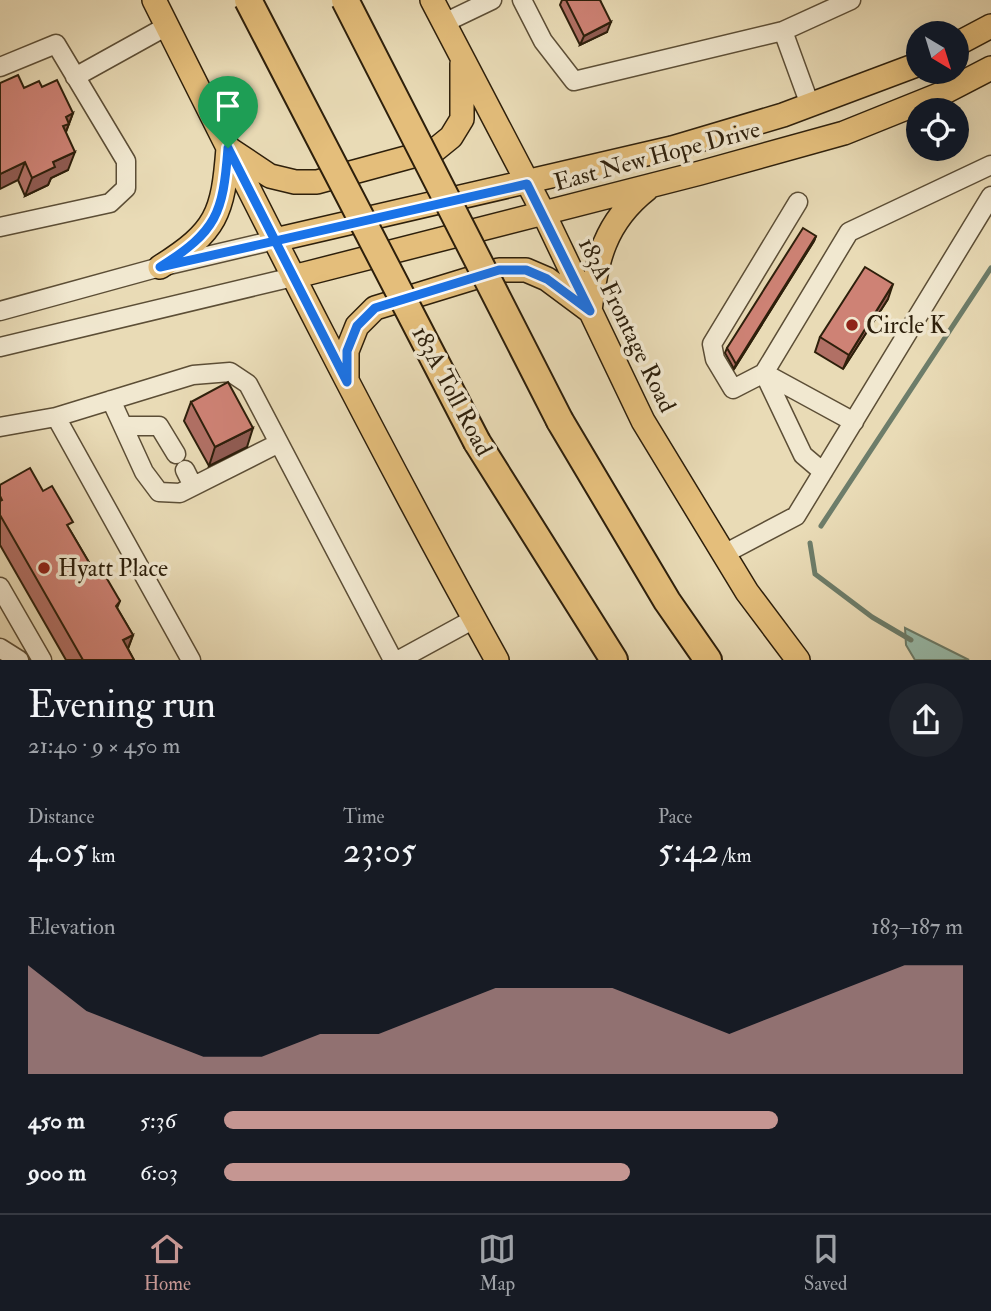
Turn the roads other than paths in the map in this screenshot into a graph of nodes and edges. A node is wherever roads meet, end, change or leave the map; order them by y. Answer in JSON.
{"nodes":[{"id":1,"x":154,"y":0,"type":"edge"},
{"id":2,"x":248,"y":0,"type":"edge"},
{"id":3,"x":345,"y":0,"type":"edge"},
{"id":4,"x":432,"y":0,"type":"edge"},
{"id":5,"x":492,"y":0,"type":"edge"},
{"id":6,"x":522,"y":0,"type":"edge"},
{"id":7,"x":851,"y":0,"type":"edge"},
{"id":8,"x":444,"y":23,"type":"junction"},
{"id":9,"x":167,"y":26,"type":"junction"},
{"id":10,"x":991,"y":26,"type":"edge"},
{"id":11,"x":783,"y":31,"type":"junction"},
{"id":12,"x":970,"y":37,"type":"edge"},
{"id":13,"x":462,"y":57,"type":"junction"},
{"id":14,"x":0,"y":67,"type":"edge"},
{"id":15,"x":991,"y":68,"type":"edge"},
{"id":16,"x":906,"y":69,"type":"edge"},
{"id":17,"x":75,"y":77,"type":"junction"},
{"id":18,"x":810,"y":106,"type":"junction"},
{"id":19,"x":228,"y":148,"type":"junction"},
{"id":20,"x":991,"y":165,"type":"edge"},
{"id":21,"x":527,"y":184,"type":"junction"},
{"id":22,"x":653,"y":185,"type":"junction"},
{"id":23,"x":991,"y":196,"type":"edge"},
{"id":24,"x":797,"y":202,"type":"dead end"},
{"id":25,"x":543,"y":212,"type":"junction"},
{"id":26,"x":0,"y":227,"type":"edge"},
{"id":27,"x":275,"y":240,"type":"junction"},
{"id":28,"x":160,"y":267,"type":"junction"},
{"id":29,"x":293,"y":277,"type":"junction"},
{"id":30,"x":0,"y":311,"type":"edge"},
{"id":31,"x":590,"y":311,"type":"junction"},
{"id":32,"x":0,"y":347,"type":"edge"},
{"id":33,"x":764,"y":373,"type":"junction"},
{"id":34,"x":347,"y":382,"type":"junction"},
{"id":35,"x":111,"y":400,"type":"junction"},
{"id":36,"x":56,"y":417,"type":"junction"},
{"id":37,"x":854,"y":422,"type":"junction"},
{"id":38,"x":124,"y":426,"type":"junction"},
{"id":39,"x":0,"y":427,"type":"edge"},
{"id":40,"x":279,"y":443,"type":"junction"},
{"id":41,"x":176,"y":454,"type":"dead end"},
{"id":42,"x":823,"y":472,"type":"junction"},
{"id":43,"x":724,"y":554,"type":"junction"},
{"id":44,"x":0,"y":586,"type":"edge"},
{"id":45,"x":474,"y":619,"type":"junction"},
{"id":46,"x":0,"y":648,"type":"edge"},
{"id":47,"x":19,"y":660,"type":"edge"},
{"id":48,"x":42,"y":660,"type":"edge"},
{"id":49,"x":191,"y":660,"type":"edge"},
{"id":50,"x":393,"y":660,"type":"edge"},
{"id":51,"x":399,"y":660,"type":"edge"},
{"id":52,"x":496,"y":660,"type":"edge"},
{"id":53,"x":614,"y":660,"type":"edge"},
{"id":54,"x":708,"y":660,"type":"edge"},
{"id":55,"x":798,"y":660,"type":"edge"}],
"edges":[{"from":1,"to":9,"type":"main road"},
{"from":2,"to":53,"type":"highway","name":"183A Toll Road","bridge":true},
{"from":3,"to":54,"type":"highway","bridge":true},
{"from":4,"to":8,"type":"main road","name":"183A Frontage Road"},
{"from":5,"to":8,"type":"street"},
{"from":6,"to":11,"type":"street"},
{"from":7,"to":11,"type":"street"},
{"from":8,"to":13,"type":"main road","name":"183A Frontage Road"},
{"from":9,"to":17,"type":"street"},
{"from":9,"to":19,"type":"main road"},
{"from":10,"to":12,"type":"main road"},
{"from":11,"to":18,"type":"street"},
{"from":13,"to":19,"type":"main road"},
{"from":13,"to":21,"type":"main road","name":"183A Frontage Road"},
{"from":14,"to":17,"type":"street"},
{"from":15,"to":22,"type":"main road","name":"East New Hope Drive"},
{"from":16,"to":18,"type":"main road","name":"East New Hope Drive"},
{"from":17,"to":26,"type":"street"},
{"from":18,"to":21,"type":"main road","name":"East New Hope Drive"},
{"from":19,"to":27,"type":"main road"},
{"from":19,"to":28,"type":"main road"},
{"from":20,"to":33,"type":"street"},
{"from":21,"to":25,"type":"main road","name":"183A Frontage Road"},
{"from":21,"to":27,"type":"main road","name":"East New Hope Drive"},
{"from":22,"to":25,"type":"main road","name":"East New Hope Drive"},
{"from":22,"to":31,"type":"main road"},
{"from":23,"to":37,"type":"street"},
{"from":24,"to":33,"type":"street"},
{"from":25,"to":29,"type":"main road","name":"East New Hope Drive"},
{"from":25,"to":31,"type":"main road","name":"183A Frontage Road"},
{"from":27,"to":28,"type":"street","name":"East New Hope Drive"},
{"from":27,"to":29,"type":"main road"},
{"from":28,"to":30,"type":"street","name":"East New Hope Drive"},
{"from":29,"to":32,"type":"street","name":"East New Hope Drive"},
{"from":29,"to":34,"type":"main road"},
{"from":31,"to":34,"type":"main road"},
{"from":31,"to":43,"type":"main road","name":"183A Frontage Road"},
{"from":33,"to":37,"type":"street"},
{"from":33,"to":42,"type":"street"},
{"from":34,"to":45,"type":"main road"},
{"from":35,"to":36,"type":"street"},
{"from":35,"to":38,"type":"street"},
{"from":35,"to":40,"type":"street"},
{"from":36,"to":39,"type":"street"},
{"from":36,"to":49,"type":"street"},
{"from":37,"to":42,"type":"street"},
{"from":38,"to":40,"type":"street"},
{"from":38,"to":41,"type":"street"},
{"from":40,"to":50,"type":"street"},
{"from":42,"to":43,"type":"street"},
{"from":43,"to":55,"type":"main road","name":"183A Frontage Road"},
{"from":44,"to":48,"type":"street"},
{"from":45,"to":51,"type":"street"},
{"from":45,"to":52,"type":"main road"},
{"from":46,"to":47,"type":"street"}]}
